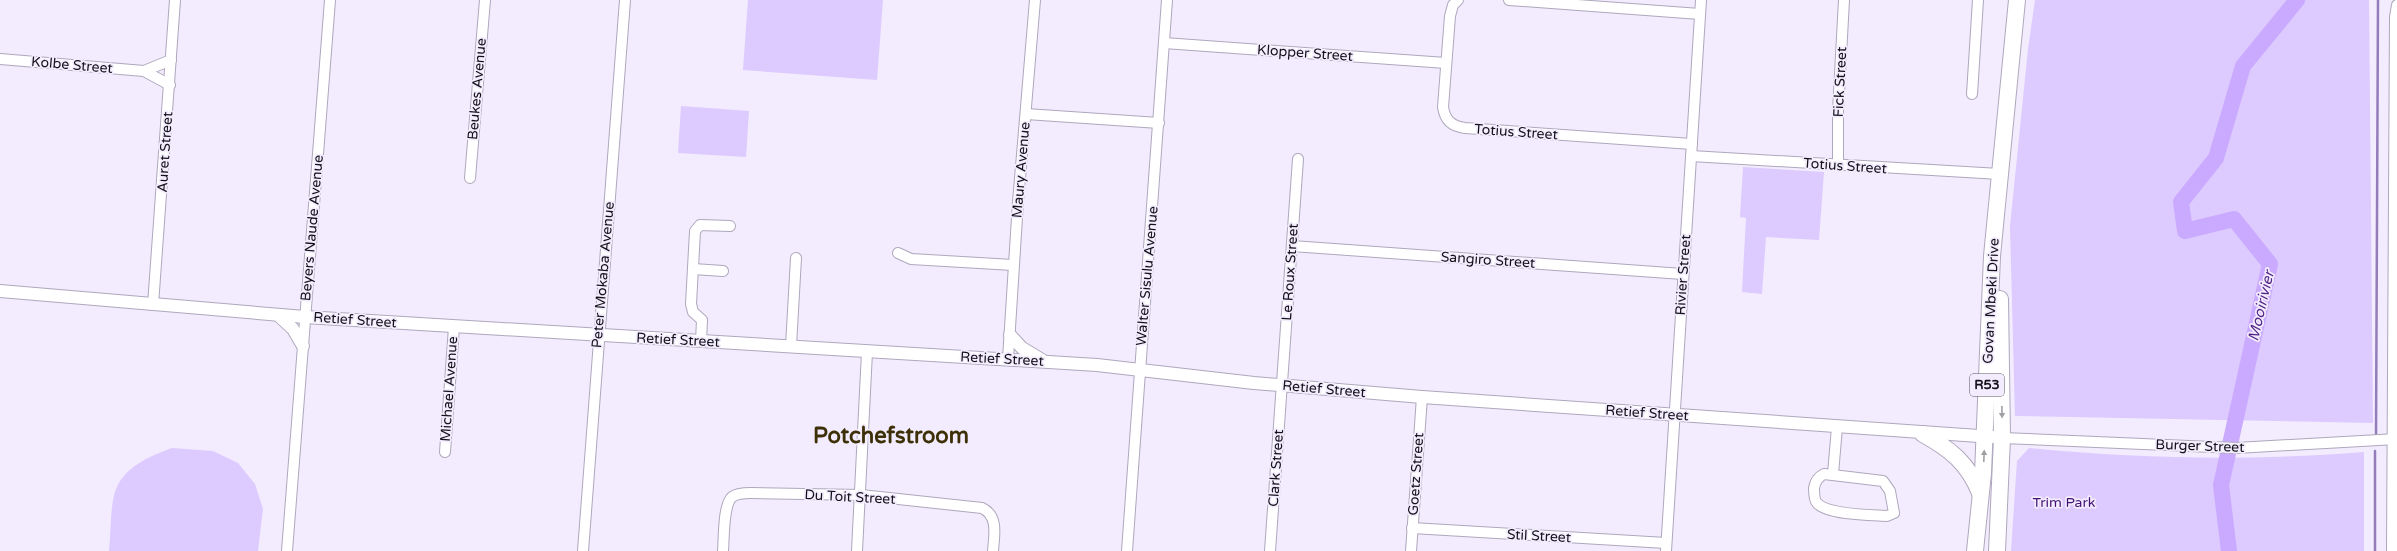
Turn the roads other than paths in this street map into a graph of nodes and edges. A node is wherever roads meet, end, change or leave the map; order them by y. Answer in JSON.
{"nodes":[{"id":1,"x":175,"y":0,"type":"edge"},
{"id":2,"x":330,"y":0,"type":"edge"},
{"id":3,"x":485,"y":0,"type":"edge"},
{"id":4,"x":625,"y":0,"type":"edge"},
{"id":5,"x":1035,"y":0,"type":"edge"},
{"id":6,"x":1166,"y":0,"type":"edge"},
{"id":7,"x":1458,"y":0,"type":"edge"},
{"id":8,"x":1509,"y":0,"type":"edge"},
{"id":9,"x":1701,"y":0,"type":"edge"},
{"id":10,"x":1844,"y":0,"type":"edge"},
{"id":11,"x":1978,"y":0,"type":"edge"},
{"id":12,"x":2017,"y":0,"type":"edge"},
{"id":13,"x":2397,"y":5,"type":"edge"},
{"id":14,"x":1700,"y":14,"type":"junction"},
{"id":15,"x":1164,"y":43,"type":"junction"},
{"id":16,"x":0,"y":59,"type":"edge"},
{"id":17,"x":171,"y":60,"type":"junction"},
{"id":18,"x":1446,"y":63,"type":"junction"},
{"id":19,"x":144,"y":70,"type":"junction"},
{"id":20,"x":170,"y":85,"type":"junction"},
{"id":21,"x":1972,"y":94,"type":"dead end"},
{"id":22,"x":1026,"y":114,"type":"junction"},
{"id":23,"x":1159,"y":123,"type":"junction"},
{"id":24,"x":2396,"y":140,"type":"edge"},
{"id":25,"x":1692,"y":144,"type":"junction"},
{"id":26,"x":1691,"y":156,"type":"junction"},
{"id":27,"x":1298,"y":159,"type":"dead end"},
{"id":28,"x":1838,"y":165,"type":"junction"},
{"id":29,"x":2000,"y":174,"type":"junction"},
{"id":30,"x":470,"y":178,"type":"dead end"},
{"id":31,"x":1996,"y":219,"type":"junction"},
{"id":32,"x":730,"y":226,"type":"dead end"},
{"id":33,"x":1292,"y":246,"type":"junction"},
{"id":34,"x":898,"y":253,"type":"dead end"},
{"id":35,"x":796,"y":258,"type":"dead end"},
{"id":36,"x":1014,"y":265,"type":"junction"},
{"id":37,"x":693,"y":269,"type":"junction"},
{"id":38,"x":723,"y":271,"type":"dead end"},
{"id":39,"x":1683,"y":274,"type":"junction"},
{"id":40,"x":0,"y":291,"type":"edge"},
{"id":41,"x":2396,"y":292,"type":"edge"},
{"id":42,"x":152,"y":305,"type":"junction"},
{"id":43,"x":278,"y":315,"type":"junction"},
{"id":44,"x":305,"y":317,"type":"junction"},
{"id":45,"x":454,"y":327,"type":"junction"},
{"id":46,"x":598,"y":335,"type":"junction"},
{"id":47,"x":1010,"y":335,"type":"junction"},
{"id":48,"x":701,"y":341,"type":"junction"},
{"id":49,"x":303,"y":346,"type":"junction"},
{"id":50,"x":791,"y":346,"type":"junction"},
{"id":51,"x":867,"y":352,"type":"junction"},
{"id":52,"x":1008,"y":359,"type":"junction"},
{"id":53,"x":1044,"y":362,"type":"junction"},
{"id":54,"x":1140,"y":370,"type":"junction"},
{"id":55,"x":1281,"y":385,"type":"junction"},
{"id":56,"x":1422,"y":397,"type":"junction"},
{"id":57,"x":1674,"y":414,"type":"junction"},
{"id":58,"x":1838,"y":427,"type":"junction"},
{"id":59,"x":1923,"y":434,"type":"junction"},
{"id":60,"x":1984,"y":437,"type":"junction"},
{"id":61,"x":2002,"y":438,"type":"junction"},
{"id":62,"x":2395,"y":439,"type":"edge"},
{"id":63,"x":444,"y":452,"type":"dead end"},
{"id":64,"x":1833,"y":474,"type":"junction"},
{"id":65,"x":861,"y":495,"type":"junction"},
{"id":66,"x":1981,"y":496,"type":"junction"},
{"id":67,"x":1412,"y":528,"type":"junction"},
{"id":68,"x":1666,"y":547,"type":"edge"},
{"id":69,"x":287,"y":551,"type":"edge"},
{"id":70,"x":583,"y":551,"type":"edge"},
{"id":71,"x":723,"y":551,"type":"edge"},
{"id":72,"x":857,"y":551,"type":"edge"},
{"id":73,"x":992,"y":551,"type":"edge"},
{"id":74,"x":1127,"y":551,"type":"edge"},
{"id":75,"x":1270,"y":551,"type":"edge"},
{"id":76,"x":1411,"y":551,"type":"edge"},
{"id":77,"x":1975,"y":551,"type":"edge"},
{"id":78,"x":1996,"y":551,"type":"edge"},
{"id":79,"x":2392,"y":551,"type":"edge"}],
"edges":[{"from":1,"to":17,"type":"street","name":"Auret Street"},
{"from":2,"to":44,"type":"street","name":"Beyers Naude Avenue"},
{"from":3,"to":30,"type":"street","name":"Beukes Avenue"},
{"from":4,"to":46,"type":"street","name":"Peter Mokaba Avenue"},
{"from":5,"to":22,"type":"street"},
{"from":6,"to":15,"type":"street","name":"Walter Sisulu Avenue"},
{"from":7,"to":18,"type":"street","name":"Totius Street"},
{"from":8,"to":14,"type":"street"},
{"from":9,"to":14,"type":"street","name":"Rivier Street"},
{"from":10,"to":28,"type":"street","name":"Fick Street"},
{"from":11,"to":21,"type":"street"},
{"from":12,"to":29,"type":"main road","name":"Govan Mbeki Drive","number":"R53"},
{"from":13,"to":24,"type":"street"},
{"from":14,"to":25,"type":"street","name":"Rivier Street"},
{"from":15,"to":18,"type":"street","name":"Klopper Street"},
{"from":15,"to":23,"type":"street","name":"Walter Sisulu Avenue"},
{"from":16,"to":19,"type":"street","name":"Kolbe Street"},
{"from":17,"to":19,"type":"street","name":"Kolbe Street"},
{"from":17,"to":20,"type":"street","name":"Auret Street"},
{"from":18,"to":25,"type":"street","name":"Totius Street"},
{"from":19,"to":20,"type":"street","name":"Kolbe Street"},
{"from":20,"to":42,"type":"street","name":"Auret Street"},
{"from":22,"to":23,"type":"street","name":"Maury Avenue"},
{"from":22,"to":36,"type":"street","name":"Maury Avenue"},
{"from":23,"to":54,"type":"street","name":"Walter Sisulu Avenue"},
{"from":24,"to":41,"type":"street"},
{"from":25,"to":26,"type":"street","name":"Rivier Street"},
{"from":26,"to":28,"type":"street","name":"Totius Street"},
{"from":26,"to":39,"type":"street","name":"Rivier Street"},
{"from":27,"to":33,"type":"street","name":"Le Roux Street"},
{"from":28,"to":29,"type":"street","name":"Totius Street"},
{"from":29,"to":31,"type":"main road","name":"Govan Mbeki Drive","number":"R53"},
{"from":31,"to":60,"type":"main road","name":"Govan Mbeki Drive","number":"R53"},
{"from":31,"to":61,"type":"main road","name":"Govan Mbeki Drive","number":"R53","one_way":true},
{"from":32,"to":37,"type":"street"},
{"from":33,"to":39,"type":"street","name":"Sangiro Street"},
{"from":33,"to":55,"type":"street","name":"Le Roux Street"},
{"from":34,"to":36,"type":"street"},
{"from":35,"to":50,"type":"street"},
{"from":36,"to":47,"type":"street","name":"Maury Avenue"},
{"from":37,"to":38,"type":"street"},
{"from":37,"to":48,"type":"street"},
{"from":39,"to":57,"type":"street","name":"Rivier Street"},
{"from":40,"to":42,"type":"street","name":"Retief Street"},
{"from":41,"to":62,"type":"street"},
{"from":42,"to":43,"type":"street","name":"Retief Street"},
{"from":43,"to":44,"type":"street","name":"Retief Street"},
{"from":43,"to":49,"type":"street"},
{"from":44,"to":45,"type":"street","name":"Retief Street"},
{"from":44,"to":49,"type":"street","name":"Beyers Naude Avenue"},
{"from":45,"to":46,"type":"street","name":"Retief Street"},
{"from":45,"to":63,"type":"street","name":"Michael Avenue"},
{"from":46,"to":48,"type":"street","name":"Retief Street"},
{"from":46,"to":70,"type":"street","name":"Peter Mokaba Avenue"},
{"from":47,"to":52,"type":"street","name":"Maury Avenue"},
{"from":47,"to":53,"type":"street"},
{"from":48,"to":50,"type":"street","name":"Retief Street"},
{"from":49,"to":69,"type":"street","name":"Beyers Naude Avenue"},
{"from":50,"to":51,"type":"street","name":"Retief Street"},
{"from":51,"to":52,"type":"street","name":"Retief Street"},
{"from":51,"to":65,"type":"street"},
{"from":52,"to":53,"type":"street","name":"Retief Street"},
{"from":53,"to":54,"type":"street","name":"Retief Street"},
{"from":54,"to":55,"type":"street","name":"Retief Street"},
{"from":54,"to":74,"type":"street","name":"Walter Sisulu Avenue"},
{"from":55,"to":56,"type":"street","name":"Retief Street"},
{"from":55,"to":75,"type":"street","name":"Clark Street"},
{"from":56,"to":57,"type":"street","name":"Retief Street"},
{"from":56,"to":67,"type":"street","name":"Goetz Street"},
{"from":57,"to":58,"type":"street","name":"Retief Street"},
{"from":57,"to":68,"type":"street","name":"Rivier Street"},
{"from":58,"to":59,"type":"street","name":"Retief Street"},
{"from":58,"to":64,"type":"street"},
{"from":59,"to":60,"type":"street","name":"Retief Street"},
{"from":59,"to":66,"type":"main road"},
{"from":60,"to":61,"type":"street","name":"Retief Street"},
{"from":66,"to":60,"type":"main road","name":"Govan Mbeki Drive","number":"R53","one_way":true},
{"from":61,"to":62,"type":"street","name":"Burger Street"},
{"from":61,"to":78,"type":"main road","name":"Govan Mbeki Drive","number":"R53"},
{"from":62,"to":79,"type":"street"},
{"from":64,"to":64,"type":"street"},
{"from":65,"to":71,"type":"street","name":"Du Toit Street"},
{"from":65,"to":72,"type":"street"},
{"from":65,"to":73,"type":"street","name":"Du Toit Street"},
{"from":66,"to":77,"type":"main road","name":"Govan Mbeki Drive","number":"R53"},
{"from":67,"to":68,"type":"street","name":"Stil Street"},
{"from":67,"to":76,"type":"street","name":"Goetz Street"}]}
